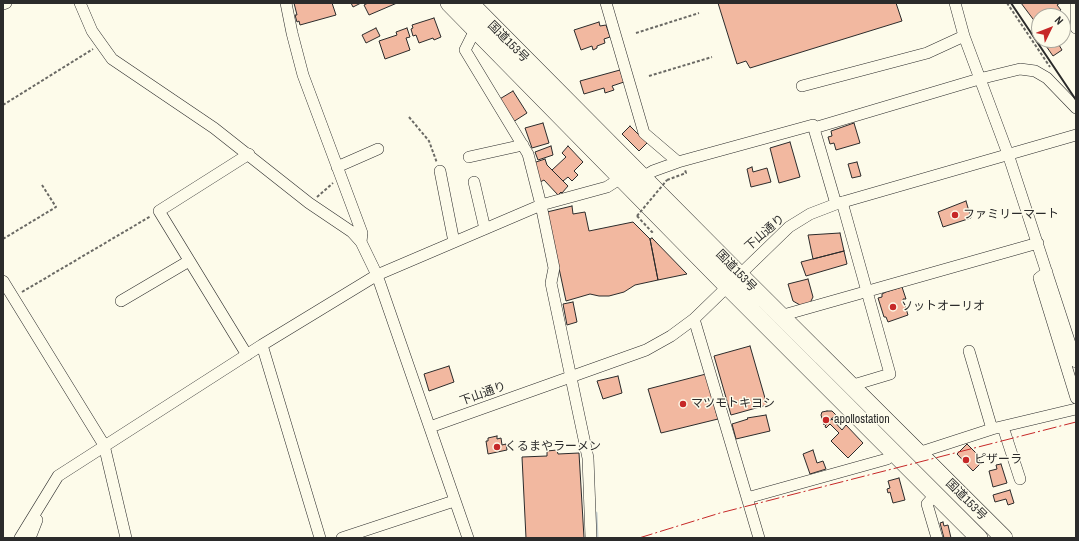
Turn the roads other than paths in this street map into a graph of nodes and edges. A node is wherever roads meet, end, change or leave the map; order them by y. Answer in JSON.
{"nodes":[{"id":1,"x":6,"y":3,"type":"edge"},
{"id":2,"x":80,"y":3,"type":"edge"},
{"id":3,"x":286,"y":3,"type":"edge"},
{"id":4,"x":449,"y":3,"type":"edge"},
{"id":5,"x":470,"y":3,"type":"edge"},
{"id":6,"x":606,"y":3,"type":"edge"},
{"id":7,"x":955,"y":3,"type":"edge"},
{"id":8,"x":1076,"y":3,"type":"edge"},
{"id":9,"x":3,"y":4,"type":"edge"},
{"id":10,"x":1076,"y":28,"type":"edge"},
{"id":11,"x":475,"y":30,"type":"junction"},
{"id":12,"x":964,"y":36,"type":"junction"},
{"id":13,"x":979,"y":79,"type":"junction"},
{"id":14,"x":802,"y":86,"type":"dead end"},
{"id":15,"x":1076,"y":108,"type":"edge"},
{"id":16,"x":814,"y":128,"type":"junction"},
{"id":17,"x":1076,"y":135,"type":"edge"},
{"id":18,"x":523,"y":144,"type":"junction"},
{"id":19,"x":378,"y":149,"type":"dead end"},
{"id":20,"x":249,"y":154,"type":"junction"},
{"id":21,"x":1008,"y":154,"type":"junction"},
{"id":22,"x":469,"y":157,"type":"dead end"},
{"id":23,"x":678,"y":162,"type":"junction"},
{"id":24,"x":440,"y":171,"type":"road end"},
{"id":25,"x":339,"y":172,"type":"junction"},
{"id":26,"x":643,"y":177,"type":"junction"},
{"id":27,"x":620,"y":178,"type":"junction"},
{"id":28,"x":474,"y":182,"type":"dead end"},
{"id":29,"x":839,"y":203,"type":"junction"},
{"id":30,"x":541,"y":205,"type":"junction"},
{"id":31,"x":486,"y":229,"type":"junction"},
{"id":32,"x":361,"y":242,"type":"junction"},
{"id":33,"x":454,"y":242,"type":"junction"},
{"id":34,"x":1038,"y":243,"type":"junction"},
{"id":35,"x":189,"y":261,"type":"junction"},
{"id":36,"x":1047,"y":272,"type":"junction"},
{"id":37,"x":739,"y":274,"type":"junction"},
{"id":38,"x":377,"y":275,"type":"junction"},
{"id":39,"x":3,"y":281,"type":"edge"},
{"id":40,"x":727,"y":286,"type":"junction"},
{"id":41,"x":866,"y":292,"type":"junction"},
{"id":42,"x":121,"y":301,"type":"dead end"},
{"id":43,"x":780,"y":316,"type":"junction"},
{"id":44,"x":694,"y":319,"type":"junction"},
{"id":45,"x":262,"y":345,"type":"junction"},
{"id":46,"x":969,"y":351,"type":"dead end"},
{"id":47,"x":247,"y":355,"type":"junction"},
{"id":48,"x":1076,"y":362,"type":"edge"},
{"id":49,"x":571,"y":376,"type":"junction"},
{"id":50,"x":850,"y":386,"type":"junction"},
{"id":51,"x":1076,"y":398,"type":"edge"},
{"id":52,"x":1076,"y":409,"type":"edge"},
{"id":53,"x":430,"y":427,"type":"junction"},
{"id":54,"x":1003,"y":427,"type":"junction"},
{"id":55,"x":992,"y":429,"type":"junction"},
{"id":56,"x":104,"y":445,"type":"junction"},
{"id":57,"x":918,"y":453,"type":"junction"},
{"id":58,"x":887,"y":459,"type":"dead end"},
{"id":59,"x":1020,"y":479,"type":"dead end"},
{"id":60,"x":935,"y":495,"type":"junction"},
{"id":61,"x":747,"y":498,"type":"junction"},
{"id":62,"x":44,"y":501,"type":"junction"},
{"id":63,"x":454,"y":501,"type":"junction"},
{"id":64,"x":20,"y":538,"type":"edge"},
{"id":65,"x":30,"y":538,"type":"edge"},
{"id":66,"x":126,"y":538,"type":"edge"},
{"id":67,"x":320,"y":538,"type":"edge"},
{"id":68,"x":342,"y":538,"type":"edge"},
{"id":69,"x":468,"y":538,"type":"edge"},
{"id":70,"x":591,"y":538,"type":"edge"},
{"id":71,"x":759,"y":538,"type":"edge"},
{"id":72,"x":937,"y":538,"type":"edge"},
{"id":73,"x":979,"y":538,"type":"edge"},
{"id":74,"x":1004,"y":538,"type":"edge"}],
"edges":[{"from":1,"to":9,"type":"street"},
{"from":2,"to":20,"type":"street"},
{"from":3,"to":25,"type":"street"},
{"from":4,"to":11,"type":"highway","name":"国道153号"},
{"from":5,"to":26,"type":"highway","name":"国道153号"},
{"from":6,"to":23,"type":"street"},
{"from":7,"to":12,"type":"street"},
{"from":8,"to":10,"type":"street"},
{"from":11,"to":18,"type":"street"},
{"from":11,"to":27,"type":"highway","name":"国道153号"},
{"from":12,"to":13,"type":"street"},
{"from":12,"to":14,"type":"street"},
{"from":13,"to":15,"type":"street"},
{"from":13,"to":16,"type":"street"},
{"from":13,"to":21,"type":"street"},
{"from":16,"to":23,"type":"street"},
{"from":16,"to":29,"type":"street"},
{"from":17,"to":21,"type":"street","name":"下山通り"},
{"from":18,"to":22,"type":"street"},
{"from":18,"to":30,"type":"street"},
{"from":19,"to":25,"type":"street"},
{"from":20,"to":32,"type":"street"},
{"from":20,"to":35,"type":"street"},
{"from":21,"to":29,"type":"street","name":"下山通り"},
{"from":21,"to":34,"type":"street"},
{"from":23,"to":26,"type":"street"},
{"from":24,"to":33,"type":"street"},
{"from":25,"to":32,"type":"street"},
{"from":26,"to":37,"type":"highway","name":"国道153号"},
{"from":27,"to":30,"type":"street"},
{"from":27,"to":40,"type":"highway","name":"国道153号"},
{"from":28,"to":31,"type":"street"},
{"from":29,"to":37,"type":"street","name":"下山通り"},
{"from":29,"to":41,"type":"street"},
{"from":30,"to":31,"type":"street"},
{"from":30,"to":49,"type":"street"},
{"from":31,"to":33,"type":"street"},
{"from":32,"to":38,"type":"street"},
{"from":33,"to":38,"type":"street"},
{"from":34,"to":36,"type":"street"},
{"from":34,"to":41,"type":"street"},
{"from":35,"to":42,"type":"street"},
{"from":35,"to":47,"type":"street"},
{"from":36,"to":48,"type":"street"},
{"from":36,"to":51,"type":"street"},
{"from":37,"to":40,"type":"street","name":"下山通り"},
{"from":37,"to":43,"type":"highway","name":"国道153号"},
{"from":38,"to":45,"type":"street"},
{"from":38,"to":53,"type":"street"},
{"from":39,"to":56,"type":"street"},
{"from":40,"to":44,"type":"street","name":"下山通り"},
{"from":40,"to":60,"type":"highway","name":"国道153号"},
{"from":41,"to":43,"type":"street"},
{"from":41,"to":50,"type":"street"},
{"from":43,"to":50,"type":"highway","name":"国道153号"},
{"from":44,"to":49,"type":"street","name":"下山通り"},
{"from":44,"to":61,"type":"street"},
{"from":45,"to":47,"type":"street"},
{"from":45,"to":67,"type":"street"},
{"from":46,"to":55,"type":"street"},
{"from":47,"to":56,"type":"street"},
{"from":49,"to":53,"type":"street","name":"下山通り"},
{"from":49,"to":70,"type":"street"},
{"from":50,"to":57,"type":"highway","name":"国道153号"},
{"from":52,"to":54,"type":"street"},
{"from":53,"to":63,"type":"street"},
{"from":54,"to":55,"type":"street"},
{"from":54,"to":59,"type":"street"},
{"from":55,"to":57,"type":"street"},
{"from":56,"to":62,"type":"street"},
{"from":56,"to":66,"type":"street"},
{"from":57,"to":74,"type":"highway","name":"国道153号"},
{"from":58,"to":61,"type":"street"},
{"from":60,"to":72,"type":"street"},
{"from":60,"to":73,"type":"highway","name":"国道153号"},
{"from":61,"to":71,"type":"street"},
{"from":62,"to":64,"type":"street"},
{"from":62,"to":65,"type":"street"},
{"from":63,"to":68,"type":"street"},
{"from":63,"to":69,"type":"street"}]}
